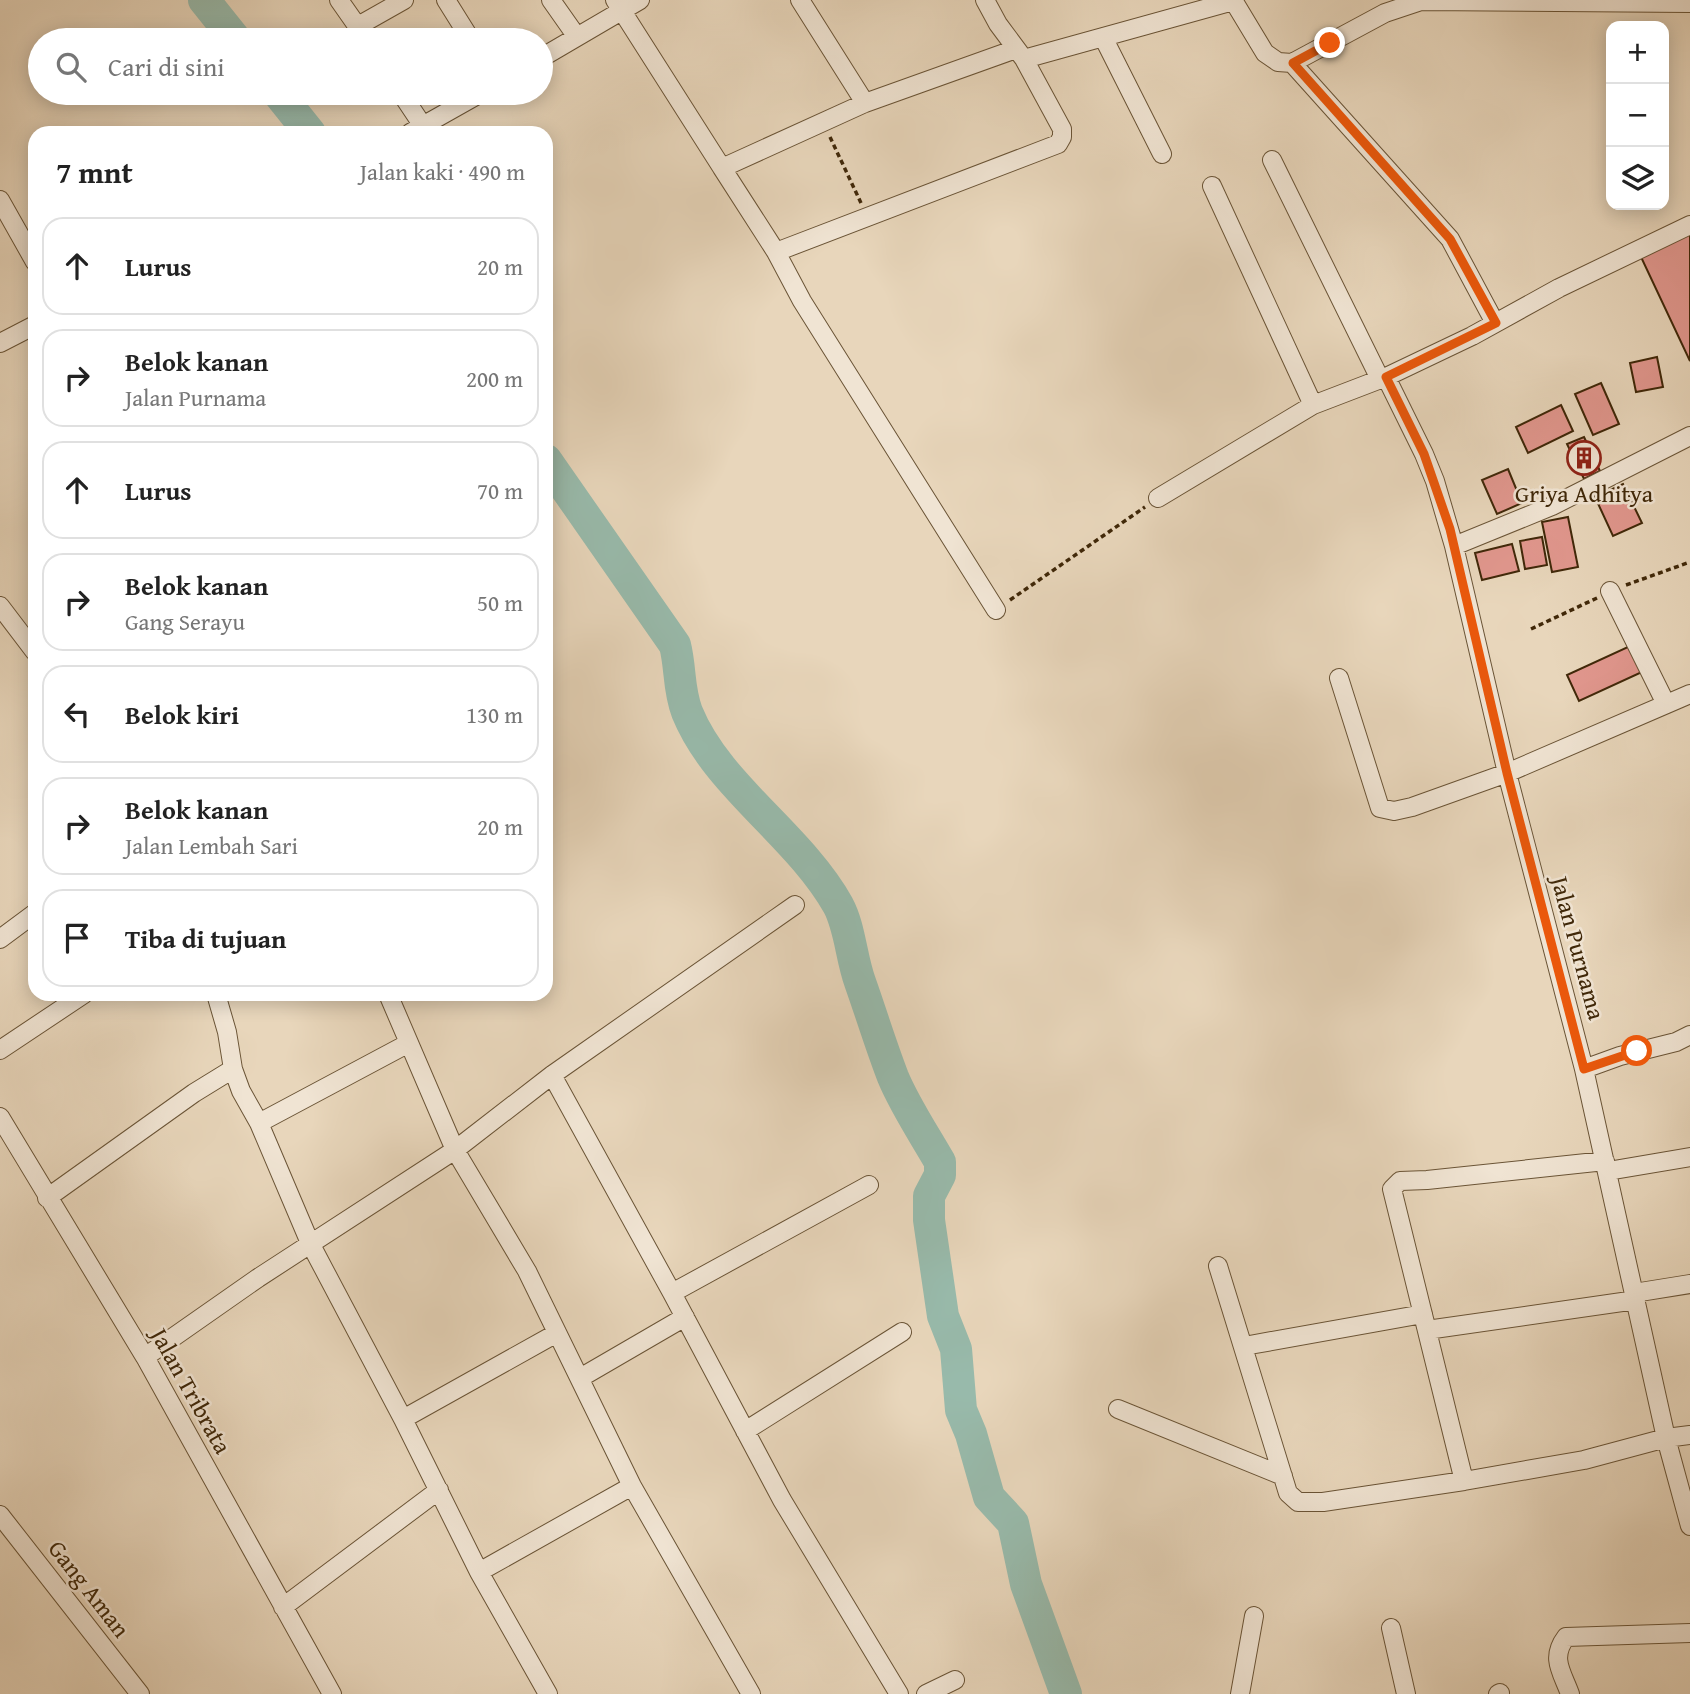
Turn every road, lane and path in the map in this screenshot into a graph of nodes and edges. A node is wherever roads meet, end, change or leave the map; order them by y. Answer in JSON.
{"nodes":[{"id":1,"x":339,"y":0,"type":"edge"},
{"id":2,"x":404,"y":0,"type":"edge"},
{"id":3,"x":446,"y":0,"type":"edge"},
{"id":4,"x":551,"y":0,"type":"edge"},
{"id":5,"x":640,"y":0,"type":"edge"},
{"id":6,"x":800,"y":0,"type":"edge"},
{"id":7,"x":985,"y":0,"type":"edge"},
{"id":8,"x":1233,"y":0,"type":"edge"},
{"id":9,"x":1647,"y":1,"type":"edge"},
{"id":10,"x":1690,"y":3,"type":"edge"},
{"id":11,"x":618,"y":5,"type":"edge"},
{"id":12,"x":359,"y":28,"type":"edge"},
{"id":13,"x":368,"y":28,"type":"edge"},
{"id":14,"x":464,"y":28,"type":"edge"},
{"id":15,"x":577,"y":37,"type":"junction"},
{"id":16,"x":1102,"y":37,"type":"junction"},
{"id":17,"x":553,"y":51,"type":"edge"},
{"id":18,"x":1020,"y":54,"type":"junction"},
{"id":19,"x":1293,"y":63,"type":"junction"},
{"id":20,"x":865,"y":103,"type":"junction"},
{"id":21,"x":406,"y":105,"type":"edge"},
{"id":22,"x":459,"y":105,"type":"edge"},
{"id":23,"x":823,"y":123,"type":"junction"},
{"id":24,"x":415,"y":126,"type":"edge"},
{"id":25,"x":421,"y":126,"type":"edge"},
{"id":26,"x":1162,"y":153,"type":"dead end"},
{"id":27,"x":1272,"y":160,"type":"dead end"},
{"id":28,"x":722,"y":167,"type":"junction"},
{"id":29,"x":1212,"y":186,"type":"dead end"},
{"id":30,"x":0,"y":200,"type":"edge"},
{"id":31,"x":868,"y":218,"type":"junction"},
{"id":32,"x":1690,"y":225,"type":"edge"},
{"id":33,"x":28,"y":250,"type":"edge"},
{"id":34,"x":776,"y":253,"type":"junction"},
{"id":35,"x":1496,"y":323,"type":"junction"},
{"id":36,"x":28,"y":329,"type":"edge"},
{"id":37,"x":0,"y":343,"type":"edge"},
{"id":38,"x":1383,"y":378,"type":"junction"},
{"id":39,"x":1313,"y":405,"type":"junction"},
{"id":40,"x":1690,"y":436,"type":"edge"},
{"id":41,"x":1158,"y":498,"type":"joint"},
{"id":42,"x":1454,"y":546,"type":"junction"},
{"id":43,"x":1610,"y":591,"type":"dead end"},
{"id":44,"x":0,"y":606,"type":"edge"},
{"id":45,"x":996,"y":610,"type":"joint"},
{"id":46,"x":28,"y":643,"type":"edge"},
{"id":47,"x":1339,"y":678,"type":"dead end"},
{"id":48,"x":1690,"y":694,"type":"edge"},
{"id":49,"x":1666,"y":704,"type":"junction"},
{"id":50,"x":1507,"y":773,"type":"junction"},
{"id":51,"x":795,"y":905,"type":"dead end"},
{"id":52,"x":28,"y":918,"type":"edge"},
{"id":53,"x":0,"y":939,"type":"edge"},
{"id":54,"x":74,"y":1001,"type":"edge"},
{"id":55,"x":218,"y":1001,"type":"edge"},
{"id":56,"x":391,"y":1001,"type":"edge"},
{"id":57,"x":1690,"y":1035,"type":"edge"},
{"id":58,"x":409,"y":1043,"type":"junction"},
{"id":59,"x":0,"y":1050,"type":"edge"},
{"id":60,"x":233,"y":1069,"type":"junction"},
{"id":61,"x":1584,"y":1069,"type":"junction"},
{"id":62,"x":552,"y":1075,"type":"junction"},
{"id":63,"x":0,"y":1117,"type":"edge"},
{"id":64,"x":259,"y":1123,"type":"junction"},
{"id":65,"x":455,"y":1150,"type":"junction"},
{"id":66,"x":1690,"y":1157,"type":"edge"},
{"id":67,"x":1606,"y":1166,"type":"junction"},
{"id":68,"x":869,"y":1185,"type":"dead end"},
{"id":69,"x":47,"y":1198,"type":"junction"},
{"id":70,"x":310,"y":1243,"type":"junction"},
{"id":71,"x":1218,"y":1266,"type":"dead end"},
{"id":72,"x":1690,"y":1284,"type":"edge"},
{"id":73,"x":672,"y":1293,"type":"junction"},
{"id":74,"x":1635,"y":1297,"type":"junction"},
{"id":75,"x":685,"y":1317,"type":"junction"},
{"id":76,"x":1425,"y":1322,"type":"junction"},
{"id":77,"x":902,"y":1332,"type":"dead end"},
{"id":78,"x":557,"y":1333,"type":"junction"},
{"id":79,"x":1244,"y":1346,"type":"junction"},
{"id":80,"x":145,"y":1357,"type":"junction"},
{"id":81,"x":580,"y":1378,"type":"junction"},
{"id":82,"x":1118,"y":1409,"type":"dead end"},
{"id":83,"x":403,"y":1419,"type":"junction"},
{"id":84,"x":745,"y":1431,"type":"junction"},
{"id":85,"x":1690,"y":1435,"type":"edge"},
{"id":86,"x":1666,"y":1438,"type":"junction"},
{"id":87,"x":1283,"y":1476,"type":"junction"},
{"id":88,"x":1464,"y":1481,"type":"junction"},
{"id":89,"x":632,"y":1486,"type":"junction"},
{"id":90,"x":439,"y":1490,"type":"junction"},
{"id":91,"x":0,"y":1515,"type":"edge"},
{"id":92,"x":1690,"y":1526,"type":"edge"},
{"id":93,"x":479,"y":1572,"type":"junction"},
{"id":94,"x":283,"y":1607,"type":"junction"},
{"id":95,"x":1254,"y":1616,"type":"dead end"},
{"id":96,"x":1391,"y":1628,"type":"dead end"},
{"id":97,"x":1690,"y":1633,"type":"edge"},
{"id":98,"x":955,"y":1681,"type":"dead end"},
{"id":99,"x":140,"y":1694,"type":"edge"},
{"id":100,"x":332,"y":1694,"type":"edge"},
{"id":101,"x":548,"y":1694,"type":"edge"},
{"id":102,"x":751,"y":1694,"type":"edge"},
{"id":103,"x":898,"y":1694,"type":"edge"},
{"id":104,"x":926,"y":1694,"type":"edge"},
{"id":105,"x":1240,"y":1694,"type":"edge"},
{"id":106,"x":1406,"y":1694,"type":"edge"},
{"id":107,"x":1570,"y":1694,"type":"edge"}],
"edges":[{"from":1,"to":12,"type":"street"},
{"from":2,"to":13,"type":"street"},
{"from":3,"to":14,"type":"street"},
{"from":4,"to":15,"type":"street"},
{"from":5,"to":11,"type":"street"},
{"from":6,"to":20,"type":"street"},
{"from":7,"to":18,"type":"street"},
{"from":8,"to":16,"type":"street"},
{"from":8,"to":19,"type":"street"},
{"from":9,"to":10,"type":"street"},
{"from":9,"to":19,"type":"street"},
{"from":11,"to":15,"type":"street"},
{"from":11,"to":28,"type":"street"},
{"from":15,"to":17,"type":"street"},
{"from":16,"to":18,"type":"street"},
{"from":16,"to":26,"type":"street"},
{"from":18,"to":20,"type":"street"},
{"from":18,"to":31,"type":"street"},
{"from":19,"to":35,"type":"street"},
{"from":20,"to":23,"type":"street"},
{"from":21,"to":24,"type":"street"},
{"from":22,"to":25,"type":"street"},
{"from":23,"to":28,"type":"street"},
{"from":23,"to":31,"type":"path"},
{"from":27,"to":38,"type":"street","name":"Jalan Purnama"},
{"from":28,"to":34,"type":"street"},
{"from":29,"to":39,"type":"street"},
{"from":30,"to":33,"type":"street"},
{"from":31,"to":34,"type":"street"},
{"from":32,"to":35,"type":"street"},
{"from":34,"to":45,"type":"street"},
{"from":35,"to":38,"type":"street"},
{"from":36,"to":37,"type":"street"},
{"from":38,"to":39,"type":"street"},
{"from":38,"to":42,"type":"street","name":"Jalan Purnama"},
{"from":39,"to":41,"type":"street"},
{"from":40,"to":42,"type":"street"},
{"from":41,"to":45,"type":"path"},
{"from":42,"to":50,"type":"street","name":"Jalan Purnama"},
{"from":43,"to":49,"type":"street"},
{"from":44,"to":46,"type":"street"},
{"from":47,"to":50,"type":"street"},
{"from":48,"to":49,"type":"street"},
{"from":49,"to":50,"type":"street"},
{"from":50,"to":61,"type":"street","name":"Jalan Purnama"},
{"from":51,"to":62,"type":"street"},
{"from":52,"to":53,"type":"street"},
{"from":54,"to":59,"type":"street"},
{"from":55,"to":60,"type":"street"},
{"from":56,"to":58,"type":"street"},
{"from":57,"to":61,"type":"street"},
{"from":58,"to":64,"type":"street"},
{"from":58,"to":65,"type":"street"},
{"from":60,"to":64,"type":"street"},
{"from":60,"to":69,"type":"street"},
{"from":61,"to":67,"type":"street","name":"Jalan Purnama"},
{"from":62,"to":65,"type":"street"},
{"from":62,"to":73,"type":"street"},
{"from":63,"to":69,"type":"street","name":"Jalan Tribrata"},
{"from":64,"to":70,"type":"street"},
{"from":65,"to":70,"type":"street"},
{"from":65,"to":78,"type":"street"},
{"from":66,"to":67,"type":"street"},
{"from":67,"to":74,"type":"street","name":"Jalan Purnama"},
{"from":67,"to":76,"type":"street"},
{"from":68,"to":73,"type":"street"},
{"from":69,"to":80,"type":"street","name":"Jalan Tribrata"},
{"from":70,"to":80,"type":"street"},
{"from":70,"to":83,"type":"street"},
{"from":71,"to":79,"type":"street"},
{"from":72,"to":74,"type":"street"},
{"from":73,"to":75,"type":"street"},
{"from":74,"to":76,"type":"street"},
{"from":74,"to":86,"type":"street","name":"Jalan Purnama"},
{"from":75,"to":81,"type":"street"},
{"from":75,"to":84,"type":"street"},
{"from":76,"to":79,"type":"street"},
{"from":76,"to":88,"type":"street"},
{"from":77,"to":84,"type":"street"},
{"from":78,"to":81,"type":"street"},
{"from":78,"to":83,"type":"street"},
{"from":79,"to":87,"type":"street"},
{"from":80,"to":94,"type":"street","name":"Jalan Tribrata"},
{"from":81,"to":89,"type":"street"},
{"from":82,"to":87,"type":"street"},
{"from":83,"to":90,"type":"street"},
{"from":84,"to":103,"type":"street"},
{"from":85,"to":86,"type":"street"},
{"from":86,"to":88,"type":"street"},
{"from":86,"to":92,"type":"street","name":"Jalan Purnama"},
{"from":87,"to":88,"type":"street"},
{"from":89,"to":93,"type":"street"},
{"from":89,"to":102,"type":"street"},
{"from":90,"to":93,"type":"street"},
{"from":90,"to":94,"type":"street"},
{"from":91,"to":99,"type":"street","name":"Gang Aman"},
{"from":93,"to":101,"type":"street"},
{"from":94,"to":100,"type":"street","name":"Jalan Tribrata"},
{"from":95,"to":105,"type":"street"},
{"from":96,"to":106,"type":"street"},
{"from":97,"to":107,"type":"street"},
{"from":98,"to":104,"type":"street"}]}
